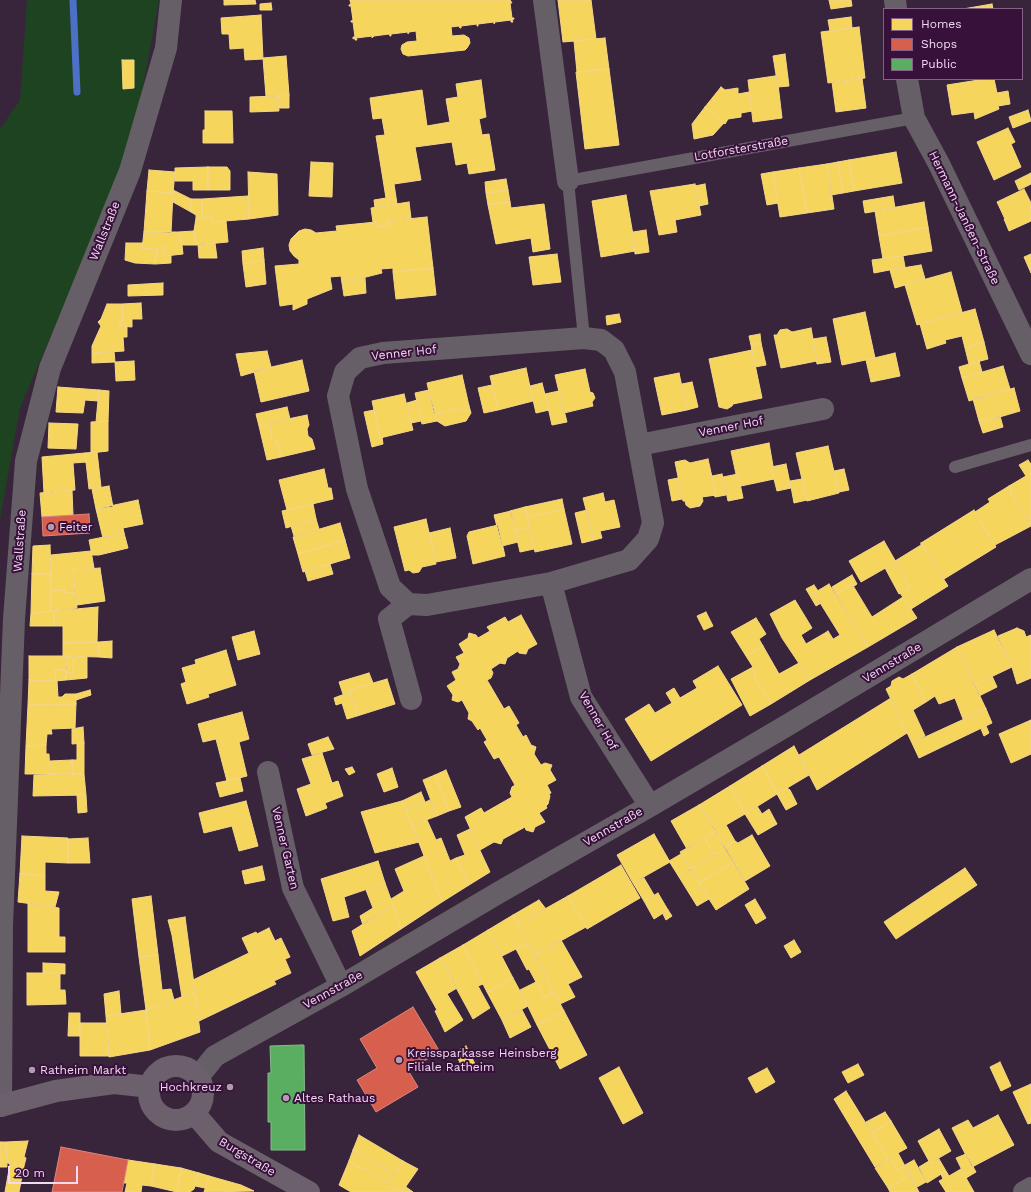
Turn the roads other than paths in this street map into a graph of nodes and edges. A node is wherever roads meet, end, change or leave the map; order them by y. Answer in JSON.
{"nodes":[{"id":1,"x":171,"y":0,"type":"edge"},
{"id":2,"x":544,"y":0,"type":"edge"},
{"id":3,"x":907,"y":80,"type":"edge"},
{"id":4,"x":914,"y":118,"type":"junction"},
{"id":5,"x":568,"y":181,"type":"junction"},
{"id":6,"x":584,"y":338,"type":"junction"},
{"id":7,"x":1031,"y":354,"type":"edge"},
{"id":8,"x":823,"y":409,"type":"dead end"},
{"id":9,"x":639,"y":445,"type":"junction"},
{"id":10,"x":1031,"y":445,"type":"edge"},
{"id":11,"x":955,"y":467,"type":"dead end"},
{"id":12,"x":1030,"y":581,"type":"edge"},
{"id":13,"x":551,"y":583,"type":"junction"},
{"id":14,"x":408,"y":604,"type":"junction"},
{"id":15,"x":411,"y":699,"type":"dead end"},
{"id":16,"x":268,"y":772,"type":"dead end"},
{"id":17,"x":650,"y":806,"type":"junction"},
{"id":18,"x":341,"y":986,"type":"junction"},
{"id":19,"x":198,"y":1077,"type":"junction"},
{"id":20,"x":150,"y":1087,"type":"junction"},
{"id":21,"x":0,"y":1106,"type":"edge"},
{"id":22,"x":194,"y":1113,"type":"junction"},
{"id":23,"x":1031,"y":1188,"type":"edge"},
{"id":24,"x":309,"y":1192,"type":"edge"},
{"id":25,"x":1024,"y":1192,"type":"edge"}],
"edges":[{"from":1,"to":21,"type":"street","name":"Wallstraße"},
{"from":2,"to":5,"type":"street"},
{"from":3,"to":4,"type":"street","name":"Hermann-Janßen-Straße"},
{"from":4,"to":5,"type":"lane","name":"Lotforsterstraße"},
{"from":4,"to":7,"type":"street","name":"Hermann-Janßen-Straße"},
{"from":5,"to":6,"type":"lane"},
{"from":6,"to":9,"type":"street","name":"Venner Hof"},
{"from":6,"to":14,"type":"street","name":"Venner Hof"},
{"from":8,"to":9,"type":"street","name":"Venner Hof"},
{"from":9,"to":13,"type":"street","name":"Venner Hof"},
{"from":10,"to":11,"type":"lane"},
{"from":12,"to":17,"type":"street","name":"Vennstraße"},
{"from":13,"to":14,"type":"street","name":"Venner Hof"},
{"from":13,"to":17,"type":"street","name":"Venner Hof"},
{"from":14,"to":15,"type":"street"},
{"from":16,"to":18,"type":"street","name":"Venner Garten"},
{"from":17,"to":18,"type":"street","name":"Vennstraße"},
{"from":18,"to":19,"type":"street","name":"Vennstraße"},
{"from":19,"to":20,"type":"street"},
{"from":19,"to":22,"type":"street"},
{"from":20,"to":21,"type":"street"},
{"from":20,"to":22,"type":"street"},
{"from":22,"to":24,"type":"street","name":"Burgstraße"},
{"from":23,"to":25,"type":"street"}]}
